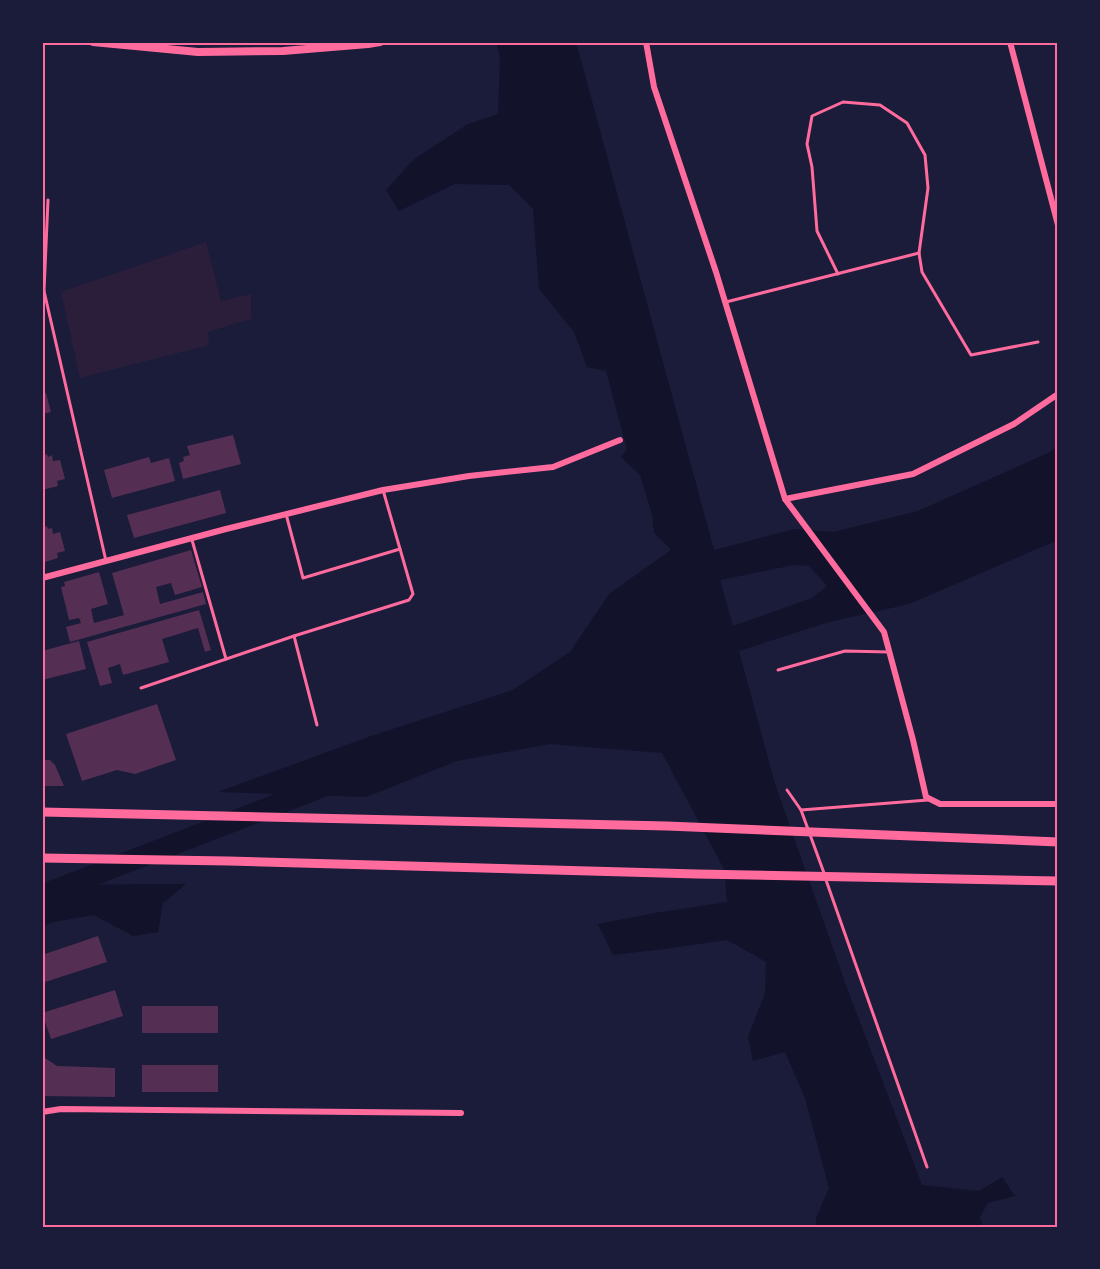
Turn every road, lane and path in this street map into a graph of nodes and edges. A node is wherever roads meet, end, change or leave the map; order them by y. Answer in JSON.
{"nodes":[{"id":1,"x":93,"y":42,"type":"edge"},
{"id":2,"x":380,"y":42,"type":"edge"},
{"id":3,"x":646,"y":42,"type":"edge"},
{"id":4,"x":1011,"y":42,"type":"edge"},
{"id":5,"x":48,"y":200,"type":"dead end"},
{"id":6,"x":1058,"y":225,"type":"edge"},
{"id":7,"x":919,"y":253,"type":"junction"},
{"id":8,"x":838,"y":274,"type":"junction"},
{"id":9,"x":43,"y":291,"type":"edge"},
{"id":10,"x":726,"y":302,"type":"junction"},
{"id":11,"x":1038,"y":342,"type":"dead end"},
{"id":12,"x":1058,"y":394,"type":"edge"},
{"id":13,"x":620,"y":440,"type":"dead end"},
{"id":14,"x":383,"y":490,"type":"junction"},
{"id":15,"x":785,"y":499,"type":"junction"},
{"id":16,"x":286,"y":514,"type":"junction"},
{"id":17,"x":192,"y":538,"type":"junction"},
{"id":18,"x":400,"y":549,"type":"junction"},
{"id":19,"x":106,"y":561,"type":"junction"},
{"id":20,"x":42,"y":578,"type":"edge"},
{"id":21,"x":294,"y":636,"type":"junction"},
{"id":22,"x":889,"y":652,"type":"junction"},
{"id":23,"x":226,"y":659,"type":"junction"},
{"id":24,"x":777,"y":670,"type":"dead end"},
{"id":25,"x":141,"y":688,"type":"dead end"},
{"id":26,"x":317,"y":725,"type":"dead end"},
{"id":27,"x":787,"y":790,"type":"dead end"},
{"id":28,"x":932,"y":800,"type":"junction"},
{"id":29,"x":1058,"y":804,"type":"edge"},
{"id":30,"x":801,"y":810,"type":"junction"},
{"id":31,"x":42,"y":812,"type":"edge"},
{"id":32,"x":1058,"y":842,"type":"edge"},
{"id":33,"x":42,"y":858,"type":"edge"},
{"id":34,"x":1058,"y":881,"type":"edge"},
{"id":35,"x":42,"y":1112,"type":"edge"},
{"id":36,"x":462,"y":1113,"type":"dead end"},
{"id":37,"x":927,"y":1167,"type":"dead end"}],
"edges":[{"from":1,"to":2,"type":"main road"},
{"from":3,"to":10,"type":"street"},
{"from":4,"to":6,"type":"street"},
{"from":5,"to":9,"type":"lane"},
{"from":7,"to":8,"type":"lane"},
{"from":7,"to":8,"type":"lane"},
{"from":7,"to":11,"type":"lane"},
{"from":8,"to":10,"type":"lane"},
{"from":9,"to":19,"type":"lane"},
{"from":10,"to":15,"type":"street"},
{"from":12,"to":15,"type":"street"},
{"from":13,"to":14,"type":"street"},
{"from":14,"to":16,"type":"street"},
{"from":14,"to":18,"type":"lane"},
{"from":15,"to":22,"type":"street"},
{"from":16,"to":17,"type":"street"},
{"from":16,"to":18,"type":"lane"},
{"from":17,"to":19,"type":"street"},
{"from":17,"to":23,"type":"lane"},
{"from":18,"to":21,"type":"lane"},
{"from":19,"to":20,"type":"street"},
{"from":21,"to":23,"type":"lane"},
{"from":21,"to":26,"type":"lane"},
{"from":22,"to":24,"type":"lane"},
{"from":22,"to":28,"type":"street"},
{"from":23,"to":25,"type":"lane"},
{"from":27,"to":30,"type":"lane"},
{"from":28,"to":29,"type":"street"},
{"from":28,"to":30,"type":"lane"},
{"from":30,"to":37,"type":"lane"},
{"from":31,"to":32,"type":"main road"},
{"from":33,"to":34,"type":"main road"},
{"from":35,"to":36,"type":"street"}]}
